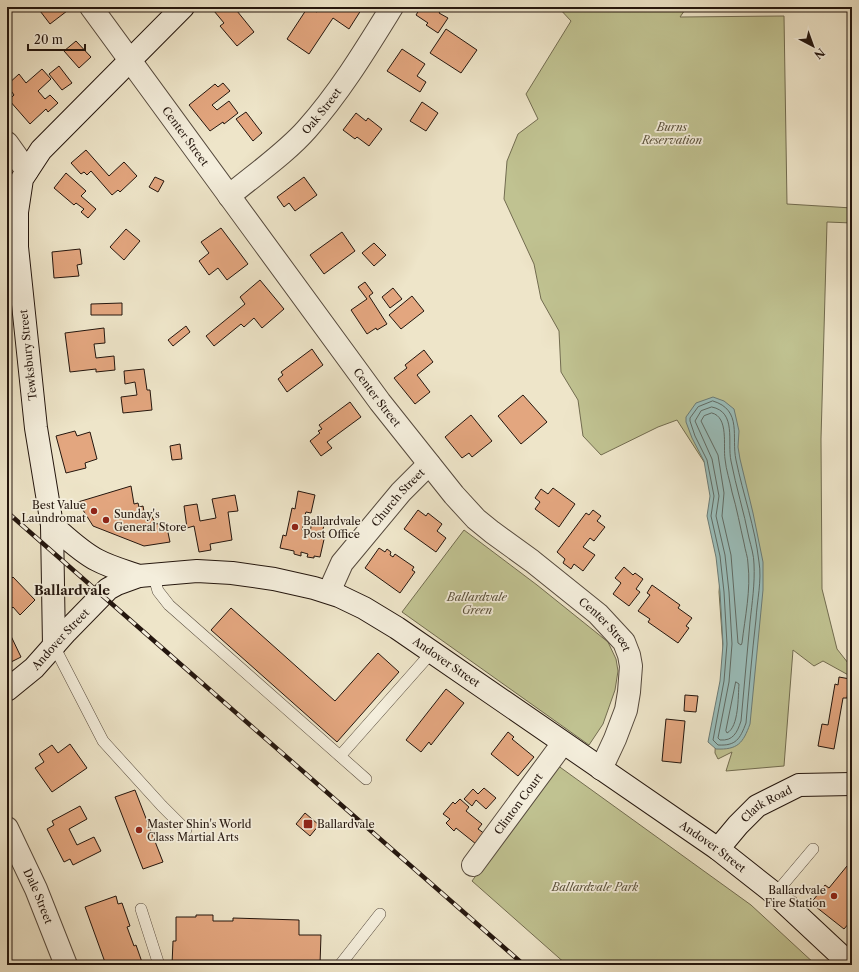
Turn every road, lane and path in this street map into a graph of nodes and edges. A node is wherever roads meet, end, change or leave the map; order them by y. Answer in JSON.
{"nodes":[{"id":1,"x":91,"y":7,"type":"edge"},
{"id":2,"x":183,"y":7,"type":"edge"},
{"id":3,"x":392,"y":7,"type":"edge"},
{"id":4,"x":130,"y":60,"type":"junction"},
{"id":5,"x":7,"y":143,"type":"edge"},
{"id":6,"x":27,"y":171,"type":"junction"},
{"id":7,"x":229,"y":196,"type":"junction"},
{"id":8,"x":429,"y":464,"type":"junction"},
{"id":9,"x":52,"y":525,"type":"junction"},
{"id":10,"x":146,"y":575,"type":"junction"},
{"id":11,"x":329,"y":592,"type":"junction"},
{"id":12,"x":54,"y":646,"type":"junction"},
{"id":13,"x":432,"y":652,"type":"junction"},
{"id":14,"x":7,"y":690,"type":"edge"},
{"id":15,"x":563,"y":743,"type":"junction"},
{"id":16,"x":340,"y":756,"type":"junction"},
{"id":17,"x":601,"y":769,"type":"junction"},
{"id":18,"x":366,"y":779,"type":"dead end"},
{"id":19,"x":852,"y":784,"type":"edge"},
{"id":20,"x":186,"y":830,"type":"dead end"},
{"id":21,"x":9,"y":843,"type":"edge"},
{"id":22,"x":718,"y":849,"type":"junction"},
{"id":23,"x":813,"y":849,"type":"dead end"},
{"id":24,"x":473,"y":866,"type":"dead end"},
{"id":25,"x":775,"y":894,"type":"junction"},
{"id":26,"x":141,"y":909,"type":"dead end"},
{"id":27,"x":380,"y":914,"type":"dead end"},
{"id":28,"x":66,"y":965,"type":"edge"},
{"id":29,"x":158,"y":965,"type":"edge"},
{"id":30,"x":340,"y":965,"type":"edge"},
{"id":31,"x":851,"y":965,"type":"edge"}],
"edges":[{"from":1,"to":4,"type":"street","name":"Center Street"},
{"from":2,"to":4,"type":"street","name":"Tewksbury Street"},
{"from":3,"to":7,"type":"street","name":"Oak Street"},
{"from":4,"to":6,"type":"street","name":"Tewksbury Street"},
{"from":4,"to":7,"type":"street","name":"Center Street"},
{"from":5,"to":6,"type":"street"},
{"from":6,"to":9,"type":"street","name":"Tewksbury Street"},
{"from":7,"to":8,"type":"street","name":"Center Street"},
{"from":8,"to":11,"type":"street","name":"Church Street"},
{"from":8,"to":17,"type":"street","name":"Center Street"},
{"from":9,"to":10,"type":"street"},
{"from":9,"to":12,"type":"street","name":"Tewksbury Street"},
{"from":10,"to":11,"type":"street","name":"Andover Street"},
{"from":10,"to":12,"type":"street","name":"Andover Street"},
{"from":10,"to":16,"type":"lane"},
{"from":11,"to":13,"type":"street","name":"Andover Street"},
{"from":12,"to":14,"type":"street","name":"Andover Street"},
{"from":12,"to":20,"type":"lane"},
{"from":13,"to":15,"type":"street","name":"Andover Street"},
{"from":13,"to":16,"type":"lane"},
{"from":15,"to":17,"type":"street","name":"Andover Street"},
{"from":15,"to":24,"type":"street","name":"Clinton Court"},
{"from":16,"to":18,"type":"lane"},
{"from":17,"to":22,"type":"street","name":"Andover Street"},
{"from":19,"to":22,"type":"street","name":"Clark Road"},
{"from":21,"to":28,"type":"street","name":"Dale Street"},
{"from":22,"to":25,"type":"street","name":"Andover Street"},
{"from":23,"to":25,"type":"lane"},
{"from":25,"to":31,"type":"street","name":"Andover Street"},
{"from":26,"to":29,"type":"lane"},
{"from":27,"to":30,"type":"lane"}]}
